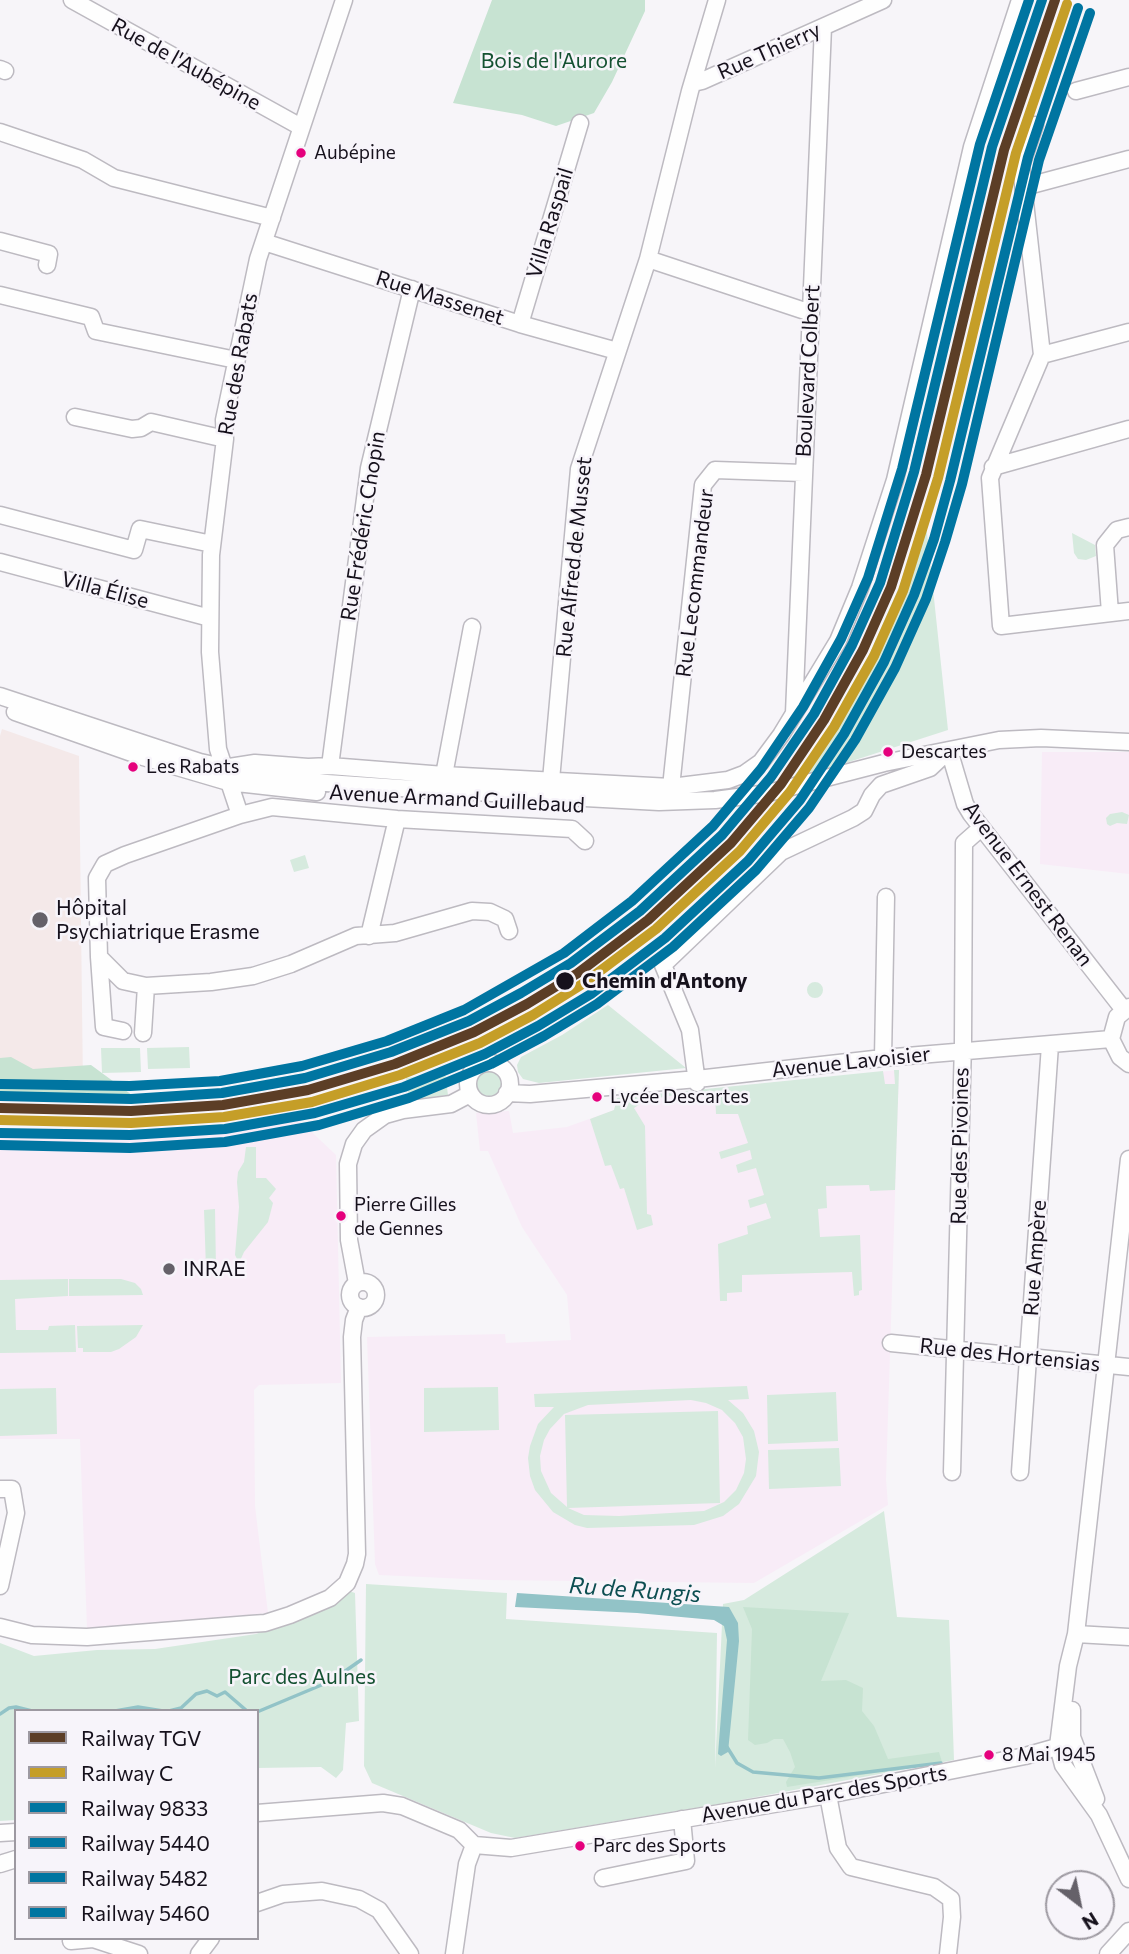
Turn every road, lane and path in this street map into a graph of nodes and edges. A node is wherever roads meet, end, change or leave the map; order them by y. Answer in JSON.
{"nodes":[{"id":1,"x":72,"y":0,"type":"edge"},
{"id":2,"x":344,"y":0,"type":"edge"},
{"id":3,"x":717,"y":0,"type":"edge"},
{"id":4,"x":883,"y":0,"type":"edge"},
{"id":5,"x":1020,"y":0,"type":"edge"},
{"id":6,"x":823,"y":27,"type":"junction"},
{"id":7,"x":1129,"y":77,"type":"edge"},
{"id":8,"x":693,"y":83,"type":"junction"},
{"id":9,"x":1076,"y":91,"type":"dead end"},
{"id":10,"x":580,"y":123,"type":"dead end"},
{"id":11,"x":1035,"y":125,"type":"dead end"},
{"id":12,"x":301,"y":127,"type":"junction"},
{"id":13,"x":0,"y":132,"type":"edge"},
{"id":14,"x":1129,"y":159,"type":"edge"},
{"id":15,"x":1024,"y":187,"type":"junction"},
{"id":16,"x":272,"y":218,"type":"junction"},
{"id":17,"x":0,"y":241,"type":"edge"},
{"id":18,"x":264,"y":242,"type":"junction"},
{"id":19,"x":648,"y":258,"type":"junction"},
{"id":20,"x":47,"y":265,"type":"dead end"},
{"id":21,"x":412,"y":289,"type":"junction"},
{"id":22,"x":0,"y":295,"type":"edge"},
{"id":23,"x":811,"y":313,"type":"junction"},
{"id":24,"x":520,"y":324,"type":"junction"},
{"id":25,"x":1129,"y":332,"type":"edge"},
{"id":26,"x":617,"y":351,"type":"junction"},
{"id":27,"x":1042,"y":355,"type":"junction"},
{"id":28,"x":236,"y":360,"type":"junction"},
{"id":29,"x":75,"y":416,"type":"dead end"},
{"id":30,"x":1129,"y":429,"type":"edge"},
{"id":31,"x":225,"y":439,"type":"junction"},
{"id":32,"x":993,"y":467,"type":"junction"},
{"id":33,"x":803,"y":473,"type":"junction"},
{"id":34,"x":0,"y":515,"type":"edge"},
{"id":35,"x":1129,"y":527,"type":"edge"},
{"id":36,"x":212,"y":544,"type":"junction"},
{"id":37,"x":0,"y":562,"type":"edge"},
{"id":38,"x":1129,"y":611,"type":"edge"},
{"id":39,"x":1110,"y":613,"type":"junction"},
{"id":40,"x":209,"y":618,"type":"junction"},
{"id":41,"x":472,"y":627,"type":"dead end"},
{"id":42,"x":0,"y":696,"type":"edge"},
{"id":43,"x":0,"y":706,"type":"edge"},
{"id":44,"x":794,"y":715,"type":"junction"},
{"id":45,"x":1129,"y":742,"type":"edge"},
{"id":46,"x":948,"y":750,"type":"junction"},
{"id":47,"x":919,"y":757,"type":"junction"},
{"id":48,"x":330,"y":766,"type":"junction"},
{"id":49,"x":309,"y":767,"type":"junction"},
{"id":50,"x":225,"y":775,"type":"junction"},
{"id":51,"x":444,"y":775,"type":"junction"},
{"id":52,"x":551,"y":780,"type":"junction"},
{"id":53,"x":671,"y":787,"type":"junction"},
{"id":54,"x":392,"y":788,"type":"junction"},
{"id":55,"x":240,"y":815,"type":"junction"},
{"id":56,"x":397,"y":820,"type":"junction"},
{"id":57,"x":981,"y":828,"type":"junction"},
{"id":58,"x":586,"y":841,"type":"dead end"},
{"id":59,"x":886,"y":897,"type":"dead end"},
{"id":60,"x":509,"y":931,"type":"dead end"},
{"id":61,"x":369,"y":936,"type":"junction"},
{"id":62,"x":99,"y":957,"type":"junction"},
{"id":63,"x":146,"y":986,"type":"junction"},
{"id":64,"x":1126,"y":1008,"type":"edge"},
{"id":65,"x":123,"y":1031,"type":"dead end"},
{"id":66,"x":143,"y":1033,"type":"dead end"},
{"id":67,"x":1111,"y":1039,"type":"junction"},
{"id":68,"x":1050,"y":1045,"type":"junction"},
{"id":69,"x":962,"y":1051,"type":"junction"},
{"id":70,"x":883,"y":1058,"type":"junction"},
{"id":71,"x":1129,"y":1064,"type":"edge"},
{"id":72,"x":697,"y":1081,"type":"junction"},
{"id":73,"x":507,"y":1093,"type":"junction"},
{"id":74,"x":470,"y":1094,"type":"junction"},
{"id":75,"x":1129,"y":1159,"type":"edge"},
{"id":76,"x":891,"y":1342,"type":"dead end"},
{"id":77,"x":955,"y":1348,"type":"junction"},
{"id":78,"x":1028,"y":1356,"type":"junction"},
{"id":79,"x":1106,"y":1364,"type":"junction"},
{"id":80,"x":1129,"y":1367,"type":"edge"},
{"id":81,"x":952,"y":1472,"type":"dead end"},
{"id":82,"x":1020,"y":1472,"type":"dead end"},
{"id":83,"x":6,"y":1489,"type":"edge"},
{"id":84,"x":0,"y":1586,"type":"edge"},
{"id":85,"x":0,"y":1627,"type":"edge"},
{"id":86,"x":1076,"y":1634,"type":"junction"},
{"id":87,"x":1129,"y":1637,"type":"edge"},
{"id":88,"x":1058,"y":1746,"type":"junction"},
{"id":89,"x":1077,"y":1753,"type":"junction"},
{"id":90,"x":1025,"y":1756,"type":"junction"},
{"id":91,"x":1063,"y":1765,"type":"junction"},
{"id":92,"x":828,"y":1795,"type":"junction"},
{"id":93,"x":259,"y":1813,"type":"edge"},
{"id":94,"x":1099,"y":1815,"type":"junction"},
{"id":95,"x":682,"y":1819,"type":"junction"},
{"id":96,"x":474,"y":1844,"type":"junction"},
{"id":97,"x":603,"y":1878,"type":"dead end"},
{"id":98,"x":1129,"y":1879,"type":"edge"},
{"id":99,"x":259,"y":1902,"type":"edge"},
{"id":100,"x":1129,"y":1931,"type":"edge"},
{"id":101,"x":90,"y":1940,"type":"edge"},
{"id":102,"x":96,"y":1940,"type":"edge"},
{"id":103,"x":72,"y":1945,"type":"edge"},
{"id":104,"x":139,"y":1954,"type":"edge"},
{"id":105,"x":410,"y":1954,"type":"edge"},
{"id":106,"x":454,"y":1954,"type":"edge"},
{"id":107,"x":948,"y":1954,"type":"edge"},
{"id":108,"x":1108,"y":1954,"type":"edge"}],
"edges":[{"from":1,"to":12,"type":"street","name":"Rue de l'Aubépine"},
{"from":2,"to":12,"type":"street","name":"Rue des Rabats"},
{"from":3,"to":8,"type":"street","name":"Rue Alfred de Musset"},
{"from":4,"to":6,"type":"street","name":"Rue Thierry"},
{"from":5,"to":44,"type":"street"},
{"from":6,"to":8,"type":"street","name":"Rue Thierry"},
{"from":6,"to":23,"type":"street","name":"Boulevard Colbert"},
{"from":7,"to":9,"type":"street"},
{"from":8,"to":19,"type":"street","name":"Rue Alfred de Musset"},
{"from":10,"to":24,"type":"street","name":"Villa Raspail"},
{"from":11,"to":15,"type":"street"},
{"from":12,"to":16,"type":"street","name":"Rue des Rabats"},
{"from":13,"to":16,"type":"street"},
{"from":14,"to":15,"type":"street"},
{"from":15,"to":27,"type":"street"},
{"from":16,"to":18,"type":"street","name":"Rue des Rabats"},
{"from":17,"to":20,"type":"street"},
{"from":18,"to":21,"type":"street","name":"Rue Massenet"},
{"from":18,"to":28,"type":"street","name":"Rue des Rabats"},
{"from":19,"to":23,"type":"street"},
{"from":19,"to":26,"type":"street","name":"Rue Alfred de Musset"},
{"from":21,"to":24,"type":"street","name":"Rue Massenet"},
{"from":21,"to":48,"type":"street","name":"Rue Frédéric Chopin"},
{"from":22,"to":28,"type":"street"},
{"from":23,"to":33,"type":"street","name":"Boulevard Colbert"},
{"from":24,"to":26,"type":"street","name":"Rue Massenet"},
{"from":25,"to":27,"type":"street"},
{"from":26,"to":52,"type":"street","name":"Rue Alfred de Musset"},
{"from":27,"to":32,"type":"street"},
{"from":28,"to":31,"type":"street","name":"Rue des Rabats"},
{"from":29,"to":31,"type":"street"},
{"from":30,"to":32,"type":"street"},
{"from":31,"to":36,"type":"street","name":"Rue des Rabats"},
{"from":32,"to":39,"type":"street"},
{"from":33,"to":44,"type":"street","name":"Boulevard Colbert"},
{"from":33,"to":53,"type":"street","name":"Rue Lecommandeur"},
{"from":34,"to":36,"type":"street"},
{"from":35,"to":39,"type":"street"},
{"from":36,"to":40,"type":"street","name":"Rue des Rabats"},
{"from":37,"to":40,"type":"street","name":"Villa Élise"},
{"from":38,"to":39,"type":"street"},
{"from":40,"to":50,"type":"street","name":"Rue des Rabats"},
{"from":41,"to":51,"type":"street"},
{"from":42,"to":50,"type":"street","name":"Avenue Armand Guillebaud"},
{"from":43,"to":50,"type":"street","name":"Avenue Armand Guillebaud"},
{"from":44,"to":53,"type":"street"},
{"from":45,"to":46,"type":"street","name":"Avenue Armand Guillebaud"},
{"from":46,"to":47,"type":"street","name":"Avenue Armand Guillebaud"},
{"from":46,"to":57,"type":"street","name":"Avenue Ernest Renan"},
{"from":46,"to":72,"type":"street"},
{"from":47,"to":50,"type":"street","name":"Avenue Armand Guillebaud"},
{"from":47,"to":54,"type":"street","name":"Avenue Armand Guillebaud"},
{"from":48,"to":49,"type":"street"},
{"from":48,"to":51,"type":"street"},
{"from":49,"to":50,"type":"street"},
{"from":49,"to":54,"type":"street"},
{"from":50,"to":54,"type":"street","name":"Avenue Armand Guillebaud"},
{"from":50,"to":55,"type":"street","name":"Rue des Rabats"},
{"from":51,"to":52,"type":"street"},
{"from":52,"to":53,"type":"street"},
{"from":55,"to":56,"type":"street"},
{"from":55,"to":62,"type":"street"},
{"from":56,"to":58,"type":"street"},
{"from":56,"to":61,"type":"street"},
{"from":57,"to":64,"type":"street","name":"Avenue Ernest Renan"},
{"from":57,"to":69,"type":"street","name":"Rue des Pivoines"},
{"from":59,"to":70,"type":"street"},
{"from":60,"to":61,"type":"street"},
{"from":61,"to":63,"type":"street"},
{"from":62,"to":63,"type":"street"},
{"from":62,"to":65,"type":"street"},
{"from":63,"to":66,"type":"street"},
{"from":64,"to":67,"type":"street"},
{"from":67,"to":68,"type":"street","name":"Avenue Lavoisier"},
{"from":67,"to":71,"type":"street"},
{"from":68,"to":69,"type":"street","name":"Avenue Lavoisier"},
{"from":68,"to":78,"type":"street","name":"Rue Ampère"},
{"from":69,"to":70,"type":"street","name":"Avenue Lavoisier"},
{"from":69,"to":77,"type":"street","name":"Rue des Pivoines"},
{"from":70,"to":72,"type":"street","name":"Avenue Lavoisier"},
{"from":72,"to":73,"type":"street","name":"Avenue Lavoisier"},
{"from":73,"to":74,"type":"street","name":"Avenue Lavoisier"},
{"from":73,"to":74,"type":"street"},
{"from":74,"to":85,"type":"street"},
{"from":75,"to":79,"type":"street"},
{"from":76,"to":77,"type":"street","name":"Rue des Hortensias"},
{"from":77,"to":78,"type":"street","name":"Rue des Hortensias"},
{"from":77,"to":81,"type":"street","name":"Rue des Pivoines"},
{"from":78,"to":79,"type":"street","name":"Rue des Hortensias"},
{"from":78,"to":82,"type":"street","name":"Rue Ampère"},
{"from":79,"to":80,"type":"street","name":"Rue des Hortensias"},
{"from":79,"to":86,"type":"street"},
{"from":83,"to":84,"type":"street"},
{"from":86,"to":87,"type":"street"},
{"from":86,"to":88,"type":"street"},
{"from":86,"to":89,"type":"street"},
{"from":88,"to":89,"type":"street","name":"Avenue du Parc des Sports"},
{"from":88,"to":90,"type":"street","name":"Avenue du Parc des Sports"},
{"from":88,"to":91,"type":"street"},
{"from":89,"to":91,"type":"street"},
{"from":89,"to":94,"type":"street"},
{"from":90,"to":91,"type":"street","name":"Avenue du Parc des Sports"},
{"from":90,"to":92,"type":"street","name":"Avenue du Parc des Sports"},
{"from":91,"to":94,"type":"street"},
{"from":92,"to":95,"type":"street","name":"Avenue du Parc des Sports"},
{"from":92,"to":107,"type":"street"},
{"from":93,"to":96,"type":"street"},
{"from":94,"to":98,"type":"street"},
{"from":95,"to":96,"type":"street","name":"Avenue du Parc des Sports"},
{"from":95,"to":97,"type":"street"},
{"from":96,"to":106,"type":"street"},
{"from":99,"to":105,"type":"street"},
{"from":100,"to":108,"type":"street"},
{"from":101,"to":103,"type":"street"},
{"from":102,"to":104,"type":"street"}]}
